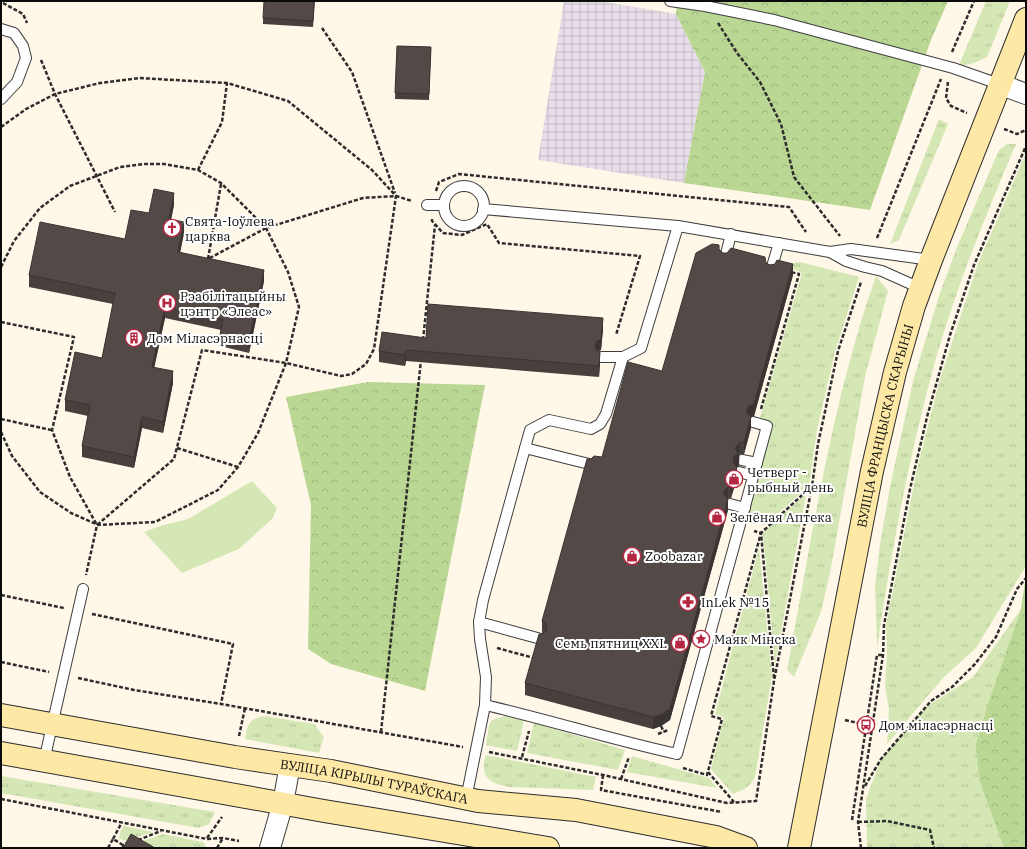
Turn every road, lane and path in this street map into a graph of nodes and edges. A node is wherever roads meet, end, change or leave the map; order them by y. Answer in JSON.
{"nodes":[{"id":1,"x":670,"y":1,"type":"edge"},
{"id":2,"x":974,"y":1,"type":"edge"},
{"id":3,"x":3,"y":3,"type":"dead end"},
{"id":4,"x":705,"y":6,"type":"junction"},
{"id":5,"x":1026,"y":18,"type":"edge"},
{"id":6,"x":29,"y":28,"type":"dead end"},
{"id":7,"x":322,"y":28,"type":"dead end"},
{"id":8,"x":1,"y":30,"type":"edge"},
{"id":9,"x":40,"y":58,"type":"dead end"},
{"id":10,"x":946,"y":66,"type":"junction"},
{"id":11,"x":227,"y":83,"type":"junction"},
{"id":12,"x":999,"y":84,"type":"junction"},
{"id":13,"x":55,"y":94,"type":"junction"},
{"id":14,"x":1026,"y":94,"type":"edge"},
{"id":15,"x":1,"y":98,"type":"edge"},
{"id":16,"x":1,"y":127,"type":"edge"},
{"id":17,"x":1026,"y":146,"type":"edge"},
{"id":18,"x":198,"y":170,"type":"junction"},
{"id":19,"x":96,"y":175,"type":"junction"},
{"id":20,"x":221,"y":183,"type":"junction"},
{"id":21,"x":396,"y":196,"type":"junction"},
{"id":22,"x":427,"y":205,"type":"joint"},
{"id":23,"x":443,"y":205,"type":"junction"},
{"id":24,"x":483,"y":209,"type":"junction"},
{"id":25,"x":115,"y":212,"type":"dead end"},
{"id":26,"x":436,"y":225,"type":"dead end"},
{"id":27,"x":678,"y":226,"type":"junction"},
{"id":28,"x":266,"y":228,"type":"junction"},
{"id":29,"x":731,"y":234,"type":"junction"},
{"id":30,"x":840,"y":237,"type":"dead end"},
{"id":31,"x":779,"y":243,"type":"junction"},
{"id":32,"x":872,"y":251,"type":"junction"},
{"id":33,"x":830,"y":252,"type":"junction"},
{"id":34,"x":725,"y":258,"type":"edge"},
{"id":35,"x":930,"y":260,"type":"junction"},
{"id":36,"x":865,"y":267,"type":"junction"},
{"id":37,"x":1,"y":268,"type":"edge"},
{"id":38,"x":771,"y":270,"type":"edge"},
{"id":39,"x":920,"y":288,"type":"junction"},
{"id":40,"x":1,"y":322,"type":"edge"},
{"id":41,"x":423,"y":344,"type":"edge"},
{"id":42,"x":601,"y":357,"type":"edge"},
{"id":43,"x":623,"y":357,"type":"junction"},
{"id":44,"x":421,"y":360,"type":"edge"},
{"id":45,"x":286,"y":363,"type":"junction"},
{"id":46,"x":1,"y":419,"type":"edge"},
{"id":47,"x":752,"y":422,"type":"edge"},
{"id":48,"x":52,"y":430,"type":"junction"},
{"id":49,"x":1,"y":432,"type":"edge"},
{"id":50,"x":177,"y":448,"type":"junction"},
{"id":51,"x":525,"y":448,"type":"junction"},
{"id":52,"x":742,"y":460,"type":"edge"},
{"id":53,"x":757,"y":463,"type":"junction"},
{"id":54,"x":589,"y":464,"type":"edge"},
{"id":55,"x":238,"y":467,"type":"junction"},
{"id":56,"x":738,"y":472,"type":"edge"},
{"id":57,"x":753,"y":476,"type":"junction"},
{"id":58,"x":812,"y":486,"type":"junction"},
{"id":59,"x":730,"y":504,"type":"edge"},
{"id":60,"x":745,"y":508,"type":"junction"},
{"id":61,"x":97,"y":524,"type":"junction"},
{"id":62,"x":761,"y":533,"type":"junction"},
{"id":63,"x":1026,"y":578,"type":"edge"},
{"id":64,"x":83,"y":589,"type":"joint"},
{"id":65,"x":1,"y":595,"type":"edge"},
{"id":66,"x":79,"y":611,"type":"junction"},
{"id":67,"x":479,"y":622,"type":"junction"},
{"id":68,"x":541,"y":639,"type":"edge"},
{"id":69,"x":493,"y":648,"type":"dead end"},
{"id":70,"x":883,"y":655,"type":"junction"},
{"id":71,"x":535,"y":658,"type":"edge"},
{"id":72,"x":1,"y":662,"type":"edge"},
{"id":73,"x":64,"y":676,"type":"junction"},
{"id":74,"x":774,"y":682,"type":"junction"},
{"id":75,"x":221,"y":704,"type":"junction"},
{"id":76,"x":485,"y":705,"type":"junction"},
{"id":77,"x":245,"y":708,"type":"junction"},
{"id":78,"x":1,"y":715,"type":"edge"},
{"id":79,"x":52,"y":724,"type":"junction"},
{"id":80,"x":661,"y":726,"type":"edge"},
{"id":81,"x":381,"y":732,"type":"junction"},
{"id":82,"x":664,"y":732,"type":"edge"},
{"id":83,"x":239,"y":739,"type":"dead end"},
{"id":84,"x":477,"y":749,"type":"junction"},
{"id":85,"x":1,"y":753,"type":"edge"},
{"id":86,"x":44,"y":761,"type":"junction"},
{"id":87,"x":290,"y":765,"type":"junction"},
{"id":88,"x":676,"y":766,"type":"dead end"},
{"id":89,"x":708,"y":772,"type":"junction"},
{"id":90,"x":604,"y":775,"type":"junction"},
{"id":91,"x":863,"y":789,"type":"junction"},
{"id":92,"x":1,"y":799,"type":"edge"},
{"id":93,"x":466,"y":799,"type":"junction"},
{"id":94,"x":735,"y":802,"type":"junction"},
{"id":95,"x":282,"y":803,"type":"junction"},
{"id":96,"x":722,"y":812,"type":"dead end"},
{"id":97,"x":222,"y":817,"type":"dead end"},
{"id":98,"x":852,"y":820,"type":"dead end"},
{"id":99,"x":122,"y":822,"type":"junction"},
{"id":100,"x":858,"y":822,"type":"junction"},
{"id":101,"x":162,"y":831,"type":"junction"},
{"id":102,"x":223,"y":838,"type":"junction"},
{"id":103,"x":113,"y":839,"type":"junction"},
{"id":104,"x":207,"y":839,"type":"junction"},
{"id":105,"x":136,"y":840,"type":"edge"},
{"id":106,"x":239,"y":841,"type":"dead end"},
{"id":107,"x":130,"y":842,"type":"edge"},
{"id":108,"x":123,"y":846,"type":"edge"},
{"id":109,"x":108,"y":848,"type":"edge"},
{"id":110,"x":130,"y":848,"type":"edge"},
{"id":111,"x":217,"y":848,"type":"edge"},
{"id":112,"x":270,"y":848,"type":"edge"},
{"id":113,"x":548,"y":848,"type":"edge"},
{"id":114,"x":746,"y":848,"type":"edge"},
{"id":115,"x":799,"y":848,"type":"edge"},
{"id":116,"x":861,"y":848,"type":"edge"},
{"id":117,"x":934,"y":848,"type":"edge"}],
"edges":[{"from":1,"to":4,"type":"lane"},
{"from":2,"to":10,"type":"path"},
{"from":3,"to":6,"type":"path"},
{"from":4,"to":10,"type":"lane"},
{"from":4,"to":30,"type":"path"},
{"from":5,"to":12,"type":"main road","name":"ВУЛІЦА ФРАНЦЫСКА СКАРЫНЫ"},
{"from":7,"to":21,"type":"path"},
{"from":8,"to":15,"type":"lane"},
{"from":9,"to":13,"type":"path"},
{"from":10,"to":12,"type":"lane"},
{"from":10,"to":32,"type":"path"},
{"from":11,"to":13,"type":"path"},
{"from":11,"to":18,"type":"path"},
{"from":11,"to":21,"type":"path"},
{"from":12,"to":14,"type":"street"},
{"from":12,"to":35,"type":"main road","name":"ВУЛІЦА ФРАНЦЫСКА СКАРЫНЫ"},
{"from":13,"to":16,"type":"path"},
{"from":13,"to":19,"type":"path"},
{"from":17,"to":70,"type":"path"},
{"from":18,"to":19,"type":"path"},
{"from":18,"to":20,"type":"path"},
{"from":19,"to":25,"type":"path"},
{"from":19,"to":37,"type":"path"},
{"from":20,"to":28,"type":"path"},
{"from":20,"to":28,"type":"path"},
{"from":21,"to":22,"type":"path"},
{"from":21,"to":28,"type":"path"},
{"from":21,"to":45,"type":"path"},
{"from":22,"to":23,"type":"lane"},
{"from":23,"to":24,"type":"lane"},
{"from":23,"to":24,"type":"lane"},
{"from":24,"to":27,"type":"lane"},
{"from":26,"to":41,"type":"path"},
{"from":27,"to":29,"type":"lane"},
{"from":27,"to":43,"type":"lane"},
{"from":28,"to":45,"type":"path"},
{"from":29,"to":31,"type":"lane"},
{"from":29,"to":34,"type":"lane"},
{"from":31,"to":33,"type":"lane"},
{"from":31,"to":38,"type":"lane"},
{"from":32,"to":33,"type":"lane"},
{"from":32,"to":35,"type":"lane"},
{"from":33,"to":36,"type":"lane"},
{"from":35,"to":39,"type":"main road","name":"ВУЛІЦА ФРАНЦЫСКА СКАРЫНЫ"},
{"from":36,"to":39,"type":"lane"},
{"from":36,"to":58,"type":"path"},
{"from":39,"to":115,"type":"main road","name":"ВУЛІЦА ФРАНЦЫСКА СКАРЫНЫ"},
{"from":40,"to":48,"type":"path"},
{"from":42,"to":43,"type":"lane"},
{"from":43,"to":51,"type":"lane"},
{"from":44,"to":81,"type":"path"},
{"from":45,"to":50,"type":"path"},
{"from":45,"to":55,"type":"path"},
{"from":46,"to":48,"type":"path"},
{"from":47,"to":53,"type":"lane"},
{"from":48,"to":61,"type":"path"},
{"from":49,"to":61,"type":"path"},
{"from":50,"to":55,"type":"path"},
{"from":50,"to":61,"type":"path"},
{"from":51,"to":54,"type":"lane"},
{"from":51,"to":67,"type":"lane"},
{"from":52,"to":53,"type":"lane"},
{"from":53,"to":57,"type":"lane"},
{"from":55,"to":61,"type":"path"},
{"from":56,"to":57,"type":"lane"},
{"from":57,"to":60,"type":"lane"},
{"from":58,"to":62,"type":"path"},
{"from":58,"to":74,"type":"path"},
{"from":59,"to":60,"type":"lane"},
{"from":60,"to":76,"type":"lane"},
{"from":61,"to":64,"type":"path"},
{"from":62,"to":74,"type":"path"},
{"from":62,"to":89,"type":"path"},
{"from":63,"to":91,"type":"path"},
{"from":64,"to":66,"type":"lane"},
{"from":65,"to":66,"type":"path"},
{"from":66,"to":73,"type":"lane"},
{"from":66,"to":75,"type":"path"},
{"from":67,"to":68,"type":"lane"},
{"from":67,"to":76,"type":"lane"},
{"from":69,"to":71,"type":"path"},
{"from":70,"to":91,"type":"path"},
{"from":70,"to":98,"type":"path"},
{"from":72,"to":73,"type":"path"},
{"from":73,"to":75,"type":"path"},
{"from":73,"to":79,"type":"lane"},
{"from":74,"to":94,"type":"path"},
{"from":75,"to":77,"type":"path"},
{"from":76,"to":84,"type":"lane"},
{"from":77,"to":81,"type":"path"},
{"from":77,"to":83,"type":"path"},
{"from":78,"to":79,"type":"main road","name":"ВУЛІЦА КІРЫЛЫ ТУРАЎСКАГА"},
{"from":79,"to":86,"type":"lane"},
{"from":79,"to":87,"type":"main road","name":"ВУЛІЦА КІРЫЛЫ ТУРАЎСКАГА"},
{"from":80,"to":82,"type":"path"},
{"from":81,"to":84,"type":"path"},
{"from":84,"to":90,"type":"path"},
{"from":84,"to":93,"type":"lane"},
{"from":85,"to":86,"type":"main road"},
{"from":86,"to":95,"type":"main road"},
{"from":87,"to":93,"type":"main road","name":"ВУЛІЦА КІРЫЛЫ ТУРАЎСКАГА"},
{"from":87,"to":95,"type":"street"},
{"from":88,"to":89,"type":"path"},
{"from":89,"to":94,"type":"path"},
{"from":90,"to":94,"type":"path"},
{"from":90,"to":96,"type":"path"},
{"from":91,"to":100,"type":"path"},
{"from":92,"to":99,"type":"path"},
{"from":93,"to":114,"type":"main road","name":"ВУЛІЦА КІРЫЛЫ ТУРАЎСКАГА"},
{"from":95,"to":112,"type":"street"},
{"from":95,"to":113,"type":"main road"},
{"from":97,"to":104,"type":"path"},
{"from":99,"to":101,"type":"path"},
{"from":99,"to":103,"type":"path"},
{"from":100,"to":116,"type":"path"},
{"from":100,"to":117,"type":"path"},
{"from":101,"to":104,"type":"path"},
{"from":101,"to":105,"type":"path"},
{"from":102,"to":104,"type":"path"},
{"from":102,"to":106,"type":"path"},
{"from":102,"to":111,"type":"path"},
{"from":103,"to":108,"type":"path"},
{"from":103,"to":109,"type":"path"},
{"from":107,"to":108,"type":"path"},
{"from":108,"to":110,"type":"path"}]}
